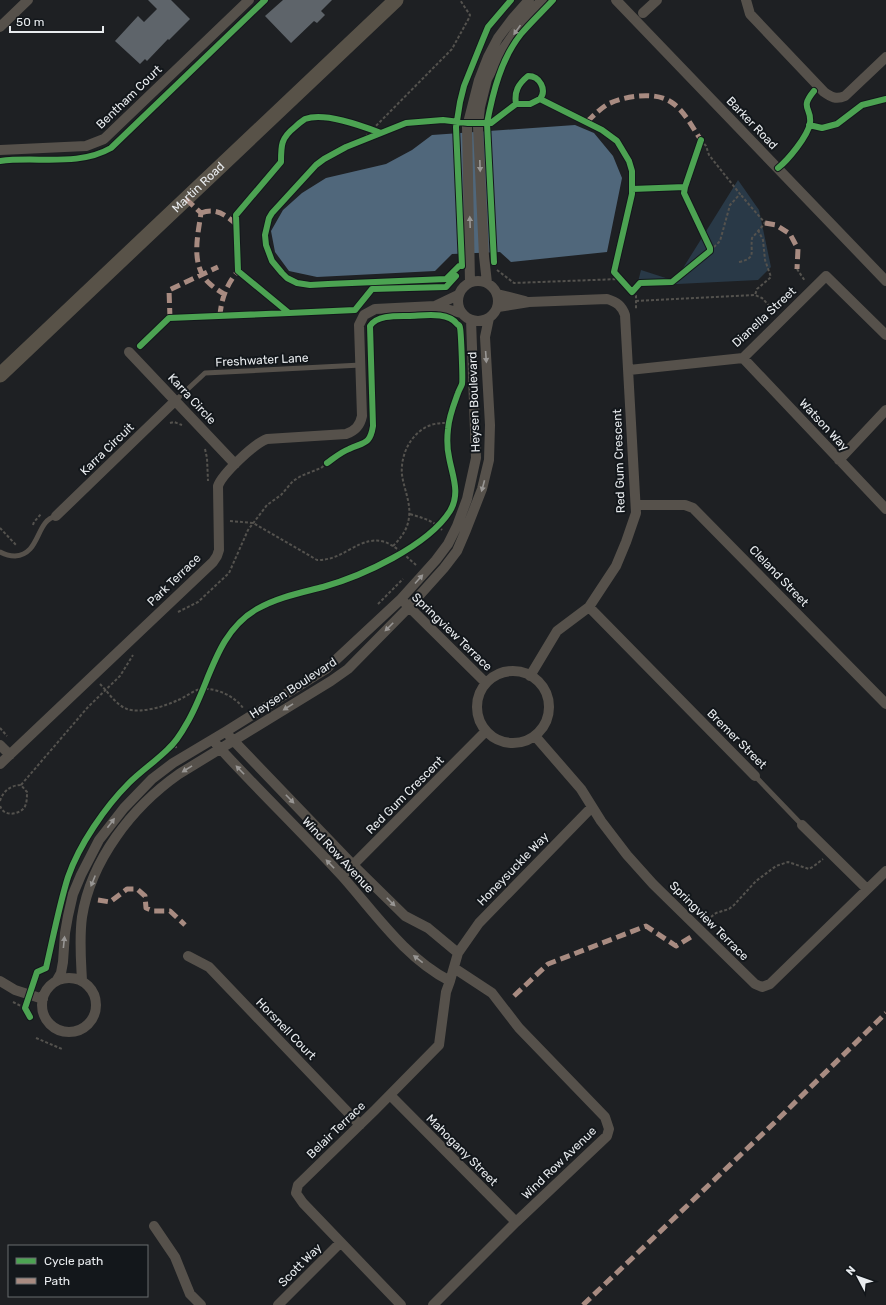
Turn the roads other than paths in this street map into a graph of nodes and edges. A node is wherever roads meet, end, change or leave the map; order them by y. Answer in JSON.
{"nodes":[{"id":1,"x":28,"y":0,"type":"edge"},
{"id":2,"x":249,"y":0,"type":"edge"},
{"id":3,"x":396,"y":0,"type":"edge"},
{"id":4,"x":529,"y":0,"type":"edge"},
{"id":5,"x":542,"y":0,"type":"edge"},
{"id":6,"x":616,"y":0,"type":"edge"},
{"id":7,"x":657,"y":0,"type":"edge"},
{"id":8,"x":746,"y":0,"type":"edge"},
{"id":9,"x":644,"y":13,"type":"dead end"},
{"id":10,"x":0,"y":27,"type":"edge"},
{"id":11,"x":886,"y":57,"type":"edge"},
{"id":12,"x":0,"y":150,"type":"edge"},
{"id":13,"x":886,"y":280,"type":"edge"},
{"id":14,"x":470,"y":282,"type":"junction"},
{"id":15,"x":487,"y":283,"type":"junction"},
{"id":16,"x":497,"y":294,"type":"junction"},
{"id":17,"x":458,"y":295,"type":"junction"},
{"id":18,"x":529,"y":302,"type":"junction"},
{"id":19,"x":435,"y":306,"type":"junction"},
{"id":20,"x":498,"y":307,"type":"junction"},
{"id":21,"x":461,"y":313,"type":"junction"},
{"id":22,"x":489,"y":318,"type":"junction"},
{"id":23,"x":471,"y":320,"type":"junction"},
{"id":24,"x":886,"y":335,"type":"edge"},
{"id":25,"x":129,"y":352,"type":"dead end"},
{"id":26,"x":743,"y":358,"type":"junction"},
{"id":27,"x":361,"y":365,"type":"junction"},
{"id":28,"x":629,"y":370,"type":"junction"},
{"id":29,"x":0,"y":375,"type":"edge"},
{"id":30,"x":176,"y":400,"type":"junction"},
{"id":31,"x":886,"y":410,"type":"edge"},
{"id":32,"x":839,"y":460,"type":"junction"},
{"id":33,"x":235,"y":464,"type":"junction"},
{"id":34,"x":636,"y":506,"type":"junction"},
{"id":35,"x":886,"y":509,"type":"edge"},
{"id":36,"x":56,"y":516,"type":"joint"},
{"id":37,"x":0,"y":552,"type":"edge"},
{"id":38,"x":400,"y":600,"type":"junction"},
{"id":39,"x":590,"y":606,"type":"junction"},
{"id":40,"x":409,"y":607,"type":"junction"},
{"id":41,"x":530,"y":676,"type":"junction"},
{"id":42,"x":486,"y":682,"type":"junction"},
{"id":43,"x":886,"y":704,"type":"edge"},
{"id":44,"x":486,"y":731,"type":"junction"},
{"id":45,"x":225,"y":732,"type":"junction"},
{"id":46,"x":534,"y":736,"type":"junction"},
{"id":47,"x":212,"y":740,"type":"junction"},
{"id":48,"x":234,"y":741,"type":"junction"},
{"id":49,"x":1,"y":746,"type":"edge"},
{"id":50,"x":220,"y":749,"type":"junction"},
{"id":51,"x":10,"y":754,"type":"junction"},
{"id":52,"x":0,"y":764,"type":"edge"},
{"id":53,"x":755,"y":776,"type":"joint"},
{"id":54,"x":592,"y":807,"type":"junction"},
{"id":55,"x":802,"y":825,"type":"joint"},
{"id":56,"x":354,"y":866,"type":"junction"},
{"id":57,"x":886,"y":871,"type":"edge"},
{"id":58,"x":342,"y":876,"type":"junction"},
{"id":59,"x":867,"y":889,"type":"junction"},
{"id":60,"x":458,"y":953,"type":"junction"},
{"id":61,"x":188,"y":956,"type":"dead end"},
{"id":62,"x":454,"y":968,"type":"junction"},
{"id":63,"x":57,"y":980,"type":"junction"},
{"id":64,"x":0,"y":981,"type":"edge"},
{"id":65,"x":82,"y":981,"type":"junction"},
{"id":66,"x":450,"y":981,"type":"junction"},
{"id":67,"x":43,"y":998,"type":"junction"},
{"id":68,"x":390,"y":1095,"type":"junction"},
{"id":69,"x":360,"y":1125,"type":"junction"},
{"id":70,"x":516,"y":1222,"type":"junction"},
{"id":71,"x":154,"y":1226,"type":"dead end"},
{"id":72,"x":340,"y":1243,"type":"junction"},
{"id":73,"x":201,"y":1305,"type":"edge"},
{"id":74,"x":278,"y":1305,"type":"edge"},
{"id":75,"x":402,"y":1305,"type":"edge"},
{"id":76,"x":433,"y":1305,"type":"edge"}],
"edges":[{"from":1,"to":10,"type":"street"},
{"from":2,"to":12,"type":"street","name":"Bentham Court"},
{"from":3,"to":29,"type":"street","name":"Martin Road"},
{"from":14,"to":4,"type":"street","one_way":true},
{"from":5,"to":15,"type":"street","one_way":true},
{"from":6,"to":13,"type":"street","name":"Barker Road"},
{"from":7,"to":9,"type":"street"},
{"from":8,"to":11,"type":"street"},
{"from":14,"to":15,"type":"street"},
{"from":14,"to":17,"type":"street"},
{"from":15,"to":16,"type":"street"},
{"from":16,"to":18,"type":"street","name":"Red Gum Crescent"},
{"from":16,"to":20,"type":"street"},
{"from":17,"to":19,"type":"street"},
{"from":17,"to":21,"type":"street"},
{"from":18,"to":20,"type":"street","name":"Red Gum Crescent"},
{"from":18,"to":28,"type":"street","name":"Red Gum Crescent"},
{"from":19,"to":21,"type":"street"},
{"from":19,"to":27,"type":"street","name":"Park Terrace"},
{"from":20,"to":22,"type":"street"},
{"from":21,"to":23,"type":"street"},
{"from":22,"to":23,"type":"street"},
{"from":22,"to":40,"type":"street","name":"Heysen Boulevard","one_way":true},
{"from":38,"to":23,"type":"street","name":"Heysen Boulevard","one_way":true},
{"from":24,"to":26,"type":"street","name":"Dianella Street"},
{"from":25,"to":30,"type":"street","name":"Karra Circle"},
{"from":26,"to":28,"type":"street","name":"Dianella Street"},
{"from":26,"to":32,"type":"street","name":"Watson Way"},
{"from":27,"to":30,"type":"lane","name":"Freshwater Lane"},
{"from":27,"to":33,"type":"street","name":"Park Terrace"},
{"from":28,"to":34,"type":"street","name":"Red Gum Crescent"},
{"from":30,"to":33,"type":"street","name":"Karra Circle"},
{"from":30,"to":36,"type":"street","name":"Karra Circuit"},
{"from":31,"to":32,"type":"street"},
{"from":32,"to":35,"type":"street","name":"Watson Way"},
{"from":33,"to":51,"type":"street","name":"Park Terrace"},
{"from":34,"to":39,"type":"street","name":"Red Gum Crescent"},
{"from":34,"to":43,"type":"street","name":"Cleland Street"},
{"from":36,"to":37,"type":"lane"},
{"from":38,"to":40,"type":"street","name":"Springview Terrace"},
{"from":38,"to":45,"type":"street","name":"Heysen Boulevard"},
{"from":39,"to":41,"type":"street","name":"Red Gum Crescent"},
{"from":39,"to":53,"type":"street","name":"Bremer Street"},
{"from":40,"to":42,"type":"street","name":"Springview Terrace"},
{"from":40,"to":48,"type":"street","name":"Heysen Boulevard","one_way":true},
{"from":41,"to":42,"type":"street"},
{"from":41,"to":46,"type":"street"},
{"from":42,"to":44,"type":"street"},
{"from":44,"to":46,"type":"street"},
{"from":44,"to":56,"type":"street","name":"Red Gum Crescent"},
{"from":45,"to":47,"type":"street","name":"Heysen Boulevard"},
{"from":45,"to":48,"type":"street","name":"Wind Row Avenue"},
{"from":46,"to":54,"type":"street","name":"Springview Terrace"},
{"from":47,"to":50,"type":"street","name":"Wind Row Avenue"},
{"from":63,"to":47,"type":"street","name":"Heysen Boulevard","one_way":true},
{"from":48,"to":50,"type":"street","name":"Heysen Boulevard"},
{"from":48,"to":56,"type":"street","name":"Wind Row Avenue","one_way":true},
{"from":49,"to":51,"type":"street"},
{"from":58,"to":50,"type":"street","name":"Wind Row Avenue","one_way":true},
{"from":50,"to":65,"type":"street","name":"Heysen Boulevard","one_way":true},
{"from":51,"to":52,"type":"street","name":"Park Terrace"},
{"from":53,"to":55,"type":"lane","name":"Bremer Street"},
{"from":54,"to":59,"type":"street","name":"Springview Terrace"},
{"from":54,"to":60,"type":"street","name":"Honeysuckle Way"},
{"from":55,"to":59,"type":"street","name":"Bremer Street"},
{"from":56,"to":58,"type":"street","name":"Red Gum Crescent"},
{"from":56,"to":60,"type":"street","name":"Wind Row Avenue","one_way":true},
{"from":57,"to":59,"type":"street","name":"Springview Terrace"},
{"from":66,"to":58,"type":"street","name":"Wind Row Avenue","one_way":true},
{"from":60,"to":62,"type":"street","name":"Belair Terrace"},
{"from":61,"to":69,"type":"street","name":"Horsnell Court"},
{"from":62,"to":66,"type":"street","name":"Belair Terrace"},
{"from":62,"to":70,"type":"street","name":"Wind Row Avenue"},
{"from":63,"to":65,"type":"street"},
{"from":63,"to":67,"type":"street"},
{"from":64,"to":67,"type":"street"},
{"from":65,"to":67,"type":"street"},
{"from":66,"to":68,"type":"street","name":"Belair Terrace"},
{"from":68,"to":69,"type":"street","name":"Belair Terrace"},
{"from":68,"to":70,"type":"street","name":"Mahogany Street"},
{"from":69,"to":72,"type":"street","name":"Belair Terrace"},
{"from":70,"to":76,"type":"street","name":"Wind Row Avenue"},
{"from":71,"to":73,"type":"street"},
{"from":72,"to":74,"type":"street","name":"Scott Way"},
{"from":72,"to":75,"type":"street","name":"Belair Terrace"}]}
